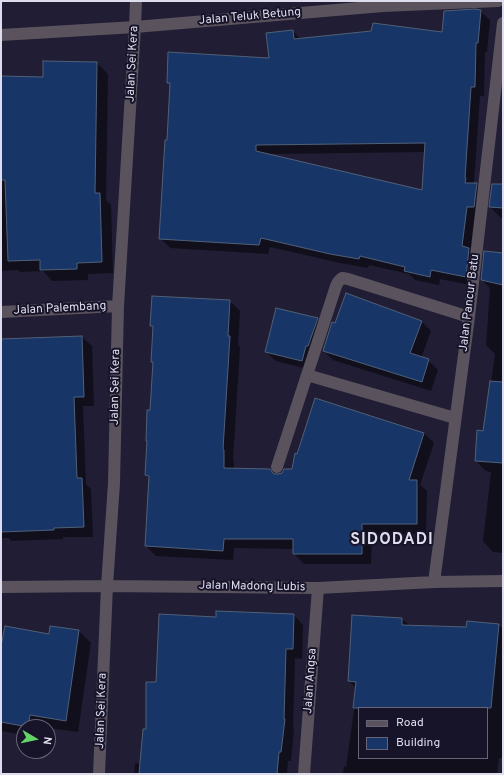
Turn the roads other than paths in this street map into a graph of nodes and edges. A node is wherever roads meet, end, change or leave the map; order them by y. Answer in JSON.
{"nodes":[{"id":1,"x":136,"y":1,"type":"edge"},
{"id":2,"x":498,"y":1,"type":"edge"},
{"id":3,"x":503,"y":23,"type":"edge"},
{"id":4,"x":135,"y":27,"type":"junction"},
{"id":5,"x":1,"y":35,"type":"edge"},
{"id":6,"x":118,"y":306,"type":"junction"},
{"id":7,"x":1,"y":312,"type":"edge"},
{"id":8,"x":469,"y":317,"type":"junction"},
{"id":9,"x":307,"y":375,"type":"junction"},
{"id":10,"x":455,"y":418,"type":"junction"},
{"id":11,"x":276,"y":467,"type":"dead end"},
{"id":12,"x":503,"y":581,"type":"edge"},
{"id":13,"x":434,"y":582,"type":"junction"},
{"id":14,"x":107,"y":586,"type":"junction"},
{"id":15,"x":1,"y":587,"type":"edge"},
{"id":16,"x":318,"y":588,"type":"junction"},
{"id":17,"x":99,"y":774,"type":"edge"},
{"id":18,"x":304,"y":774,"type":"edge"}],
"edges":[{"from":1,"to":4,"type":"street","name":"Jalan Sei Kera"},
{"from":2,"to":4,"type":"street","name":"Jalan Teluk Betung"},
{"from":3,"to":8,"type":"street","name":"Jalan Pancur Batu"},
{"from":4,"to":5,"type":"street","name":"Jalan Teluk Betung"},
{"from":4,"to":6,"type":"street","name":"Jalan Sei Kera"},
{"from":6,"to":7,"type":"street","name":"Jalan Palembang"},
{"from":6,"to":14,"type":"street","name":"Jalan Sei Kera"},
{"from":8,"to":9,"type":"street"},
{"from":8,"to":10,"type":"street","name":"Jalan Pancur Batu"},
{"from":9,"to":10,"type":"street"},
{"from":9,"to":11,"type":"street"},
{"from":10,"to":13,"type":"street","name":"Jalan Pancur Batu"},
{"from":12,"to":13,"type":"street","name":"Jalan Madong Lubis"},
{"from":13,"to":16,"type":"street","name":"Jalan Madong Lubis"},
{"from":14,"to":15,"type":"street","name":"Jalan Madong Lubis"},
{"from":14,"to":16,"type":"street","name":"Jalan Madong Lubis"},
{"from":14,"to":17,"type":"street","name":"Jalan Sei Kera"},
{"from":16,"to":18,"type":"street","name":"Jalan Angsa"}]}
